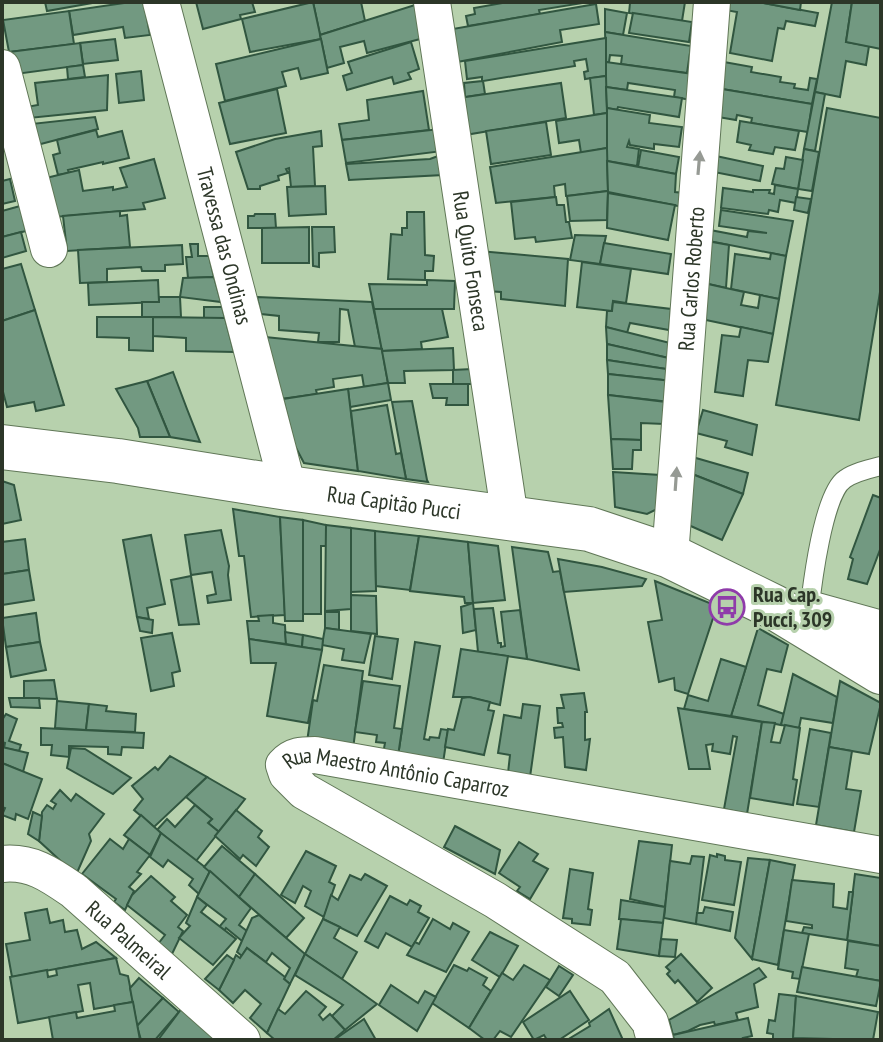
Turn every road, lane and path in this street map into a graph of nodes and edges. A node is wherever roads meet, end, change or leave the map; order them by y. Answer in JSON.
{"nodes":[{"id":1,"x":161,"y":2,"type":"edge"},
{"id":2,"x":432,"y":2,"type":"edge"},
{"id":3,"x":712,"y":2,"type":"edge"},
{"id":4,"x":2,"y":68,"type":"edge"},
{"id":5,"x":49,"y":249,"type":"dead end"},
{"id":6,"x":2,"y":447,"type":"edge"},
{"id":7,"x":881,"y":466,"type":"edge"},
{"id":8,"x":288,"y":488,"type":"junction"},
{"id":9,"x":510,"y":518,"type":"junction"},
{"id":10,"x":670,"y":556,"type":"junction"},
{"id":11,"x":791,"y":610,"type":"junction"},
{"id":12,"x":881,"y":633,"type":"edge"},
{"id":13,"x":881,"y":672,"type":"edge"},
{"id":14,"x":881,"y":855,"type":"edge"},
{"id":15,"x":2,"y":864,"type":"edge"},
{"id":16,"x":242,"y":1040,"type":"edge"},
{"id":17,"x":655,"y":1040,"type":"edge"}],
"edges":[{"from":1,"to":8,"type":"street","name":"Travessa das Ondinas"},
{"from":2,"to":9,"type":"street","name":"Rua Quito Fonseca"},
{"from":10,"to":3,"type":"street","name":"Rua Carlos Roberto","one_way":true},
{"from":4,"to":5,"type":"street"},
{"from":6,"to":8,"type":"main road","name":"Rua Capitão Pucci"},
{"from":7,"to":11,"type":"lane"},
{"from":8,"to":9,"type":"main road","name":"Rua Capitão Pucci"},
{"from":9,"to":10,"type":"main road","name":"Rua Capitão Pucci"},
{"from":10,"to":11,"type":"main road","name":"Rua Capitão Pucci"},
{"from":11,"to":12,"type":"main road","name":"Rua Capitão Pucci"},
{"from":11,"to":13,"type":"main road","name":"Rua Capitão Pucci"},
{"from":14,"to":17,"type":"street","name":"Rua Maestro Antônio Caparroz"},
{"from":15,"to":16,"type":"street","name":"Rua Palmeiral"}]}
